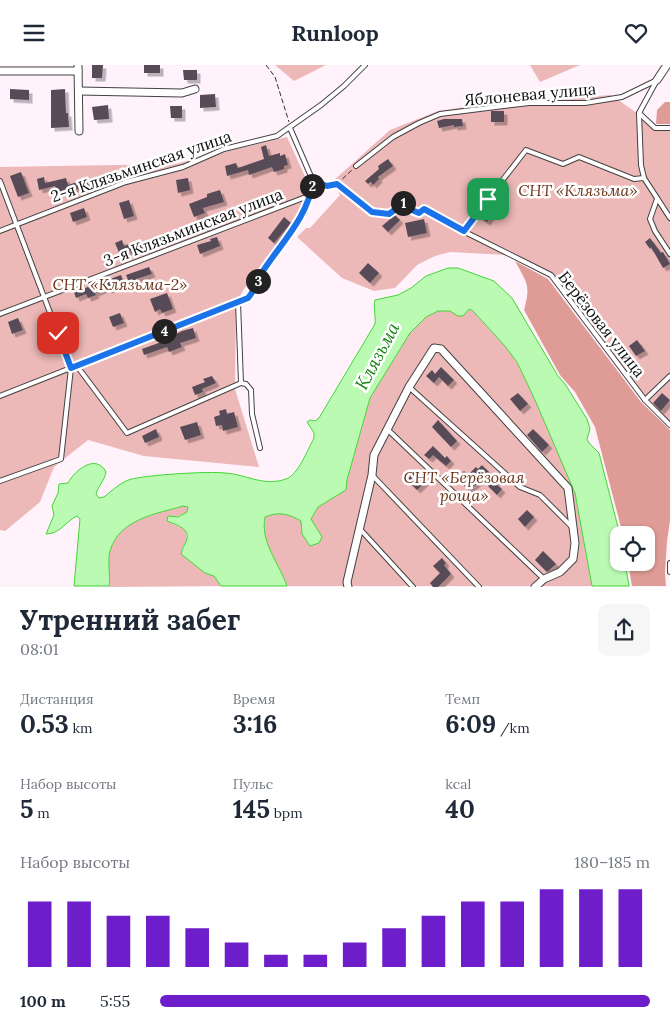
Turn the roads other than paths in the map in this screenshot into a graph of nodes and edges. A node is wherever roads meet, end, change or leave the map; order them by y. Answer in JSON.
{"nodes":[{"id":1,"x":365,"y":65,"type":"edge"},
{"id":2,"x":667,"y":65,"type":"edge"},
{"id":3,"x":78,"y":68,"type":"edge"},
{"id":4,"x":0,"y":71,"type":"edge"},
{"id":5,"x":657,"y":80,"type":"junction"},
{"id":6,"x":195,"y":89,"type":"dead end"},
{"id":7,"x":79,"y":91,"type":"junction"},
{"id":8,"x":639,"y":113,"type":"junction"},
{"id":9,"x":670,"y":127,"type":"edge"},
{"id":10,"x":290,"y":128,"type":"junction"},
{"id":11,"x":79,"y":131,"type":"dead end"},
{"id":12,"x":356,"y":166,"type":"road end"},
{"id":13,"x":644,"y":178,"type":"junction"},
{"id":14,"x":1,"y":181,"type":"edge"},
{"id":15,"x":311,"y":195,"type":"junction"},
{"id":16,"x":657,"y":199,"type":"junction"},
{"id":17,"x":424,"y":209,"type":"road end"},
{"id":18,"x":670,"y":218,"type":"edge"},
{"id":19,"x":17,"y":224,"type":"junction"},
{"id":20,"x":0,"y":231,"type":"edge"},
{"id":21,"x":464,"y":231,"type":"junction"},
{"id":22,"x":670,"y":254,"type":"edge"},
{"id":23,"x":44,"y":297,"type":"junction"},
{"id":24,"x":238,"y":302,"type":"junction"},
{"id":25,"x":0,"y":314,"type":"edge"},
{"id":26,"x":77,"y":366,"type":"junction"},
{"id":27,"x":71,"y":368,"type":"junction"},
{"id":28,"x":670,"y":376,"type":"edge"},
{"id":29,"x":241,"y":383,"type":"junction"},
{"id":30,"x":409,"y":387,"type":"junction"},
{"id":31,"x":0,"y":397,"type":"edge"},
{"id":32,"x":645,"y":400,"type":"junction"},
{"id":33,"x":670,"y":425,"type":"edge"},
{"id":34,"x":388,"y":429,"type":"junction"},
{"id":35,"x":260,"y":448,"type":"dead end"},
{"id":36,"x":372,"y":475,"type":"junction"},
{"id":37,"x":0,"y":481,"type":"edge"},
{"id":38,"x":359,"y":528,"type":"junction"},
{"id":39,"x":574,"y":528,"type":"junction"},
{"id":40,"x":670,"y":563,"type":"edge"},
{"id":41,"x":670,"y":570,"type":"edge"},
{"id":42,"x":544,"y":579,"type":"junction"},
{"id":43,"x":348,"y":587,"type":"edge"},
{"id":44,"x":413,"y":587,"type":"edge"},
{"id":45,"x":479,"y":587,"type":"edge"},
{"id":46,"x":535,"y":587,"type":"edge"}],
"edges":[{"from":1,"to":10,"type":"lane","name":"2-я Клязьминская улица"},
{"from":2,"to":5,"type":"street"},
{"from":3,"to":4,"type":"street"},
{"from":3,"to":7,"type":"street"},
{"from":5,"to":8,"type":"lane"},
{"from":5,"to":12,"type":"lane","name":"Яблоневая улица"},
{"from":6,"to":7,"type":"street"},
{"from":7,"to":11,"type":"street"},
{"from":8,"to":9,"type":"lane"},
{"from":8,"to":13,"type":"lane"},
{"from":10,"to":15,"type":"lane"},
{"from":10,"to":19,"type":"lane","name":"2-я Клязьминская улица"},
{"from":13,"to":16,"type":"lane"},
{"from":13,"to":21,"type":"lane"},
{"from":14,"to":19,"type":"lane"},
{"from":15,"to":23,"type":"lane","name":"3-я Клязьминская улица"},
{"from":15,"to":24,"type":"lane"},
{"from":16,"to":18,"type":"lane"},
{"from":16,"to":22,"type":"lane"},
{"from":17,"to":21,"type":"lane","name":"Берёзовая улица"},
{"from":19,"to":20,"type":"lane","name":"2-я Клязьминская улица"},
{"from":19,"to":23,"type":"lane"},
{"from":21,"to":32,"type":"lane","name":"Берёзовая улица"},
{"from":23,"to":25,"type":"lane","name":"3-я Клязьминская улица"},
{"from":23,"to":27,"type":"lane"},
{"from":24,"to":26,"type":"lane"},
{"from":24,"to":29,"type":"lane"},
{"from":26,"to":27,"type":"lane"},
{"from":26,"to":29,"type":"lane"},
{"from":27,"to":31,"type":"lane"},
{"from":27,"to":37,"type":"lane"},
{"from":28,"to":32,"type":"lane"},
{"from":29,"to":35,"type":"lane"},
{"from":30,"to":34,"type":"street"},
{"from":30,"to":39,"type":"lane"},
{"from":30,"to":39,"type":"street"},
{"from":32,"to":33,"type":"lane","name":"Берёзовая улица"},
{"from":34,"to":36,"type":"street"},
{"from":34,"to":42,"type":"lane"},
{"from":36,"to":38,"type":"street"},
{"from":36,"to":45,"type":"lane"},
{"from":38,"to":43,"type":"street"},
{"from":38,"to":44,"type":"lane"},
{"from":39,"to":42,"type":"street"},
{"from":40,"to":41,"type":"lane"},
{"from":42,"to":46,"type":"street"}]}
